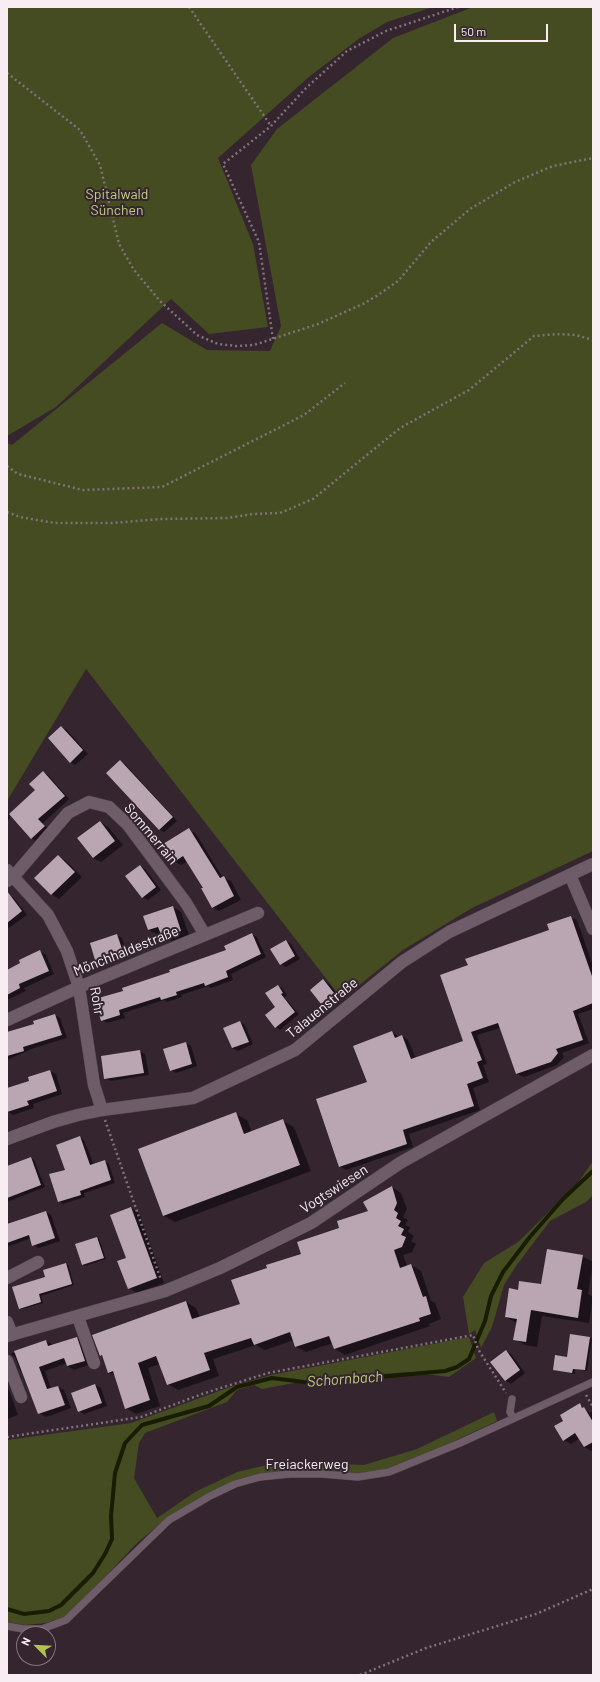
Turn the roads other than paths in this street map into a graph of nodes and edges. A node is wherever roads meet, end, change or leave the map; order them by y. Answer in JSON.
{"nodes":[{"id":1,"x":593,"y":864,"type":"edge"},
{"id":2,"x":570,"y":875,"type":"junction"},
{"id":3,"x":9,"y":876,"type":"edge"},
{"id":4,"x":258,"y":913,"type":"dead end"},
{"id":5,"x":593,"y":929,"type":"edge"},
{"id":6,"x":205,"y":935,"type":"junction"},
{"id":7,"x":79,"y":987,"type":"junction"},
{"id":8,"x":7,"y":1020,"type":"edge"},
{"id":9,"x":593,"y":1055,"type":"edge"},
{"id":10,"x":102,"y":1110,"type":"junction"},
{"id":11,"x":7,"y":1139,"type":"edge"},
{"id":12,"x":38,"y":1262,"type":"dead end"},
{"id":13,"x":7,"y":1278,"type":"edge"},
{"id":14,"x":78,"y":1317,"type":"junction"},
{"id":15,"x":7,"y":1322,"type":"edge"},
{"id":16,"x":9,"y":1335,"type":"edge"},
{"id":17,"x":7,"y":1361,"type":"edge"},
{"id":18,"x":94,"y":1363,"type":"dead end"},
{"id":19,"x":593,"y":1382,"type":"edge"},
{"id":20,"x":21,"y":1397,"type":"dead end"},
{"id":21,"x":512,"y":1399,"type":"road end"},
{"id":22,"x":513,"y":1418,"type":"junction"},
{"id":23,"x":7,"y":1626,"type":"edge"}],
"edges":[{"from":1,"to":2,"type":"street","name":"Talauenstraße"},
{"from":2,"to":5,"type":"street"},
{"from":2,"to":10,"type":"street","name":"Talauenstraße"},
{"from":3,"to":6,"type":"street","name":"Sommerrain"},
{"from":3,"to":7,"type":"street","name":"Rohr"},
{"from":4,"to":6,"type":"street","name":"Mönchhaldestraße"},
{"from":6,"to":7,"type":"street","name":"Mönchhaldestraße"},
{"from":7,"to":8,"type":"street","name":"Mönchhaldestraße"},
{"from":7,"to":10,"type":"street","name":"Rohr"},
{"from":9,"to":14,"type":"street","name":"Vogtswiesen"},
{"from":10,"to":11,"type":"street","name":"Talauenstraße"},
{"from":12,"to":13,"type":"street"},
{"from":14,"to":16,"type":"street","name":"Vogtswiesen"},
{"from":14,"to":18,"type":"street"},
{"from":15,"to":16,"type":"street","name":"Vogtswiesen"},
{"from":17,"to":20,"type":"street"},
{"from":19,"to":22,"type":"lane","name":"Freiackerweg"},
{"from":21,"to":22,"type":"lane"},
{"from":22,"to":23,"type":"lane","name":"Freiackerweg"}]}
